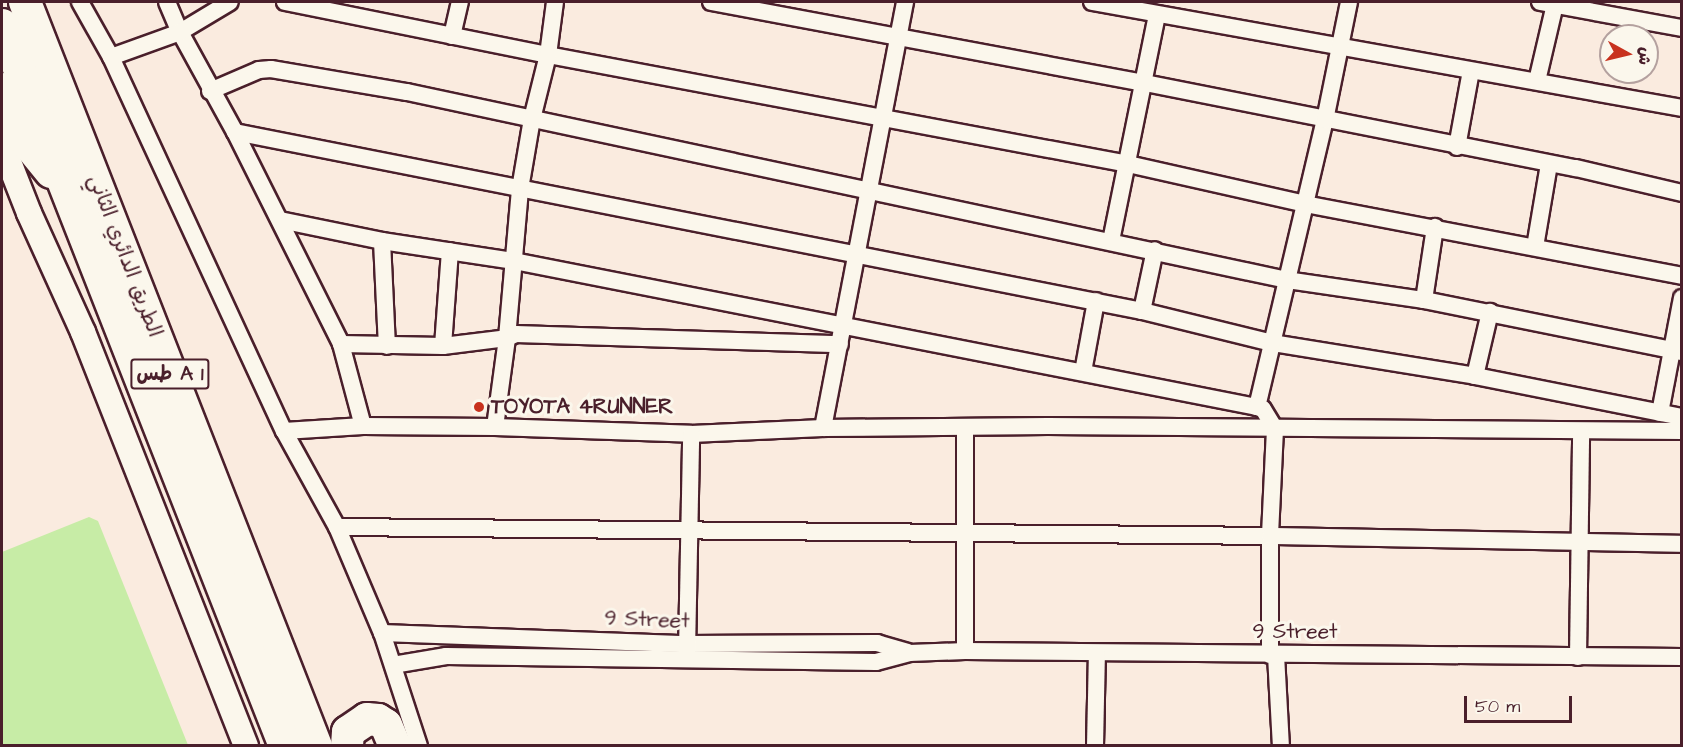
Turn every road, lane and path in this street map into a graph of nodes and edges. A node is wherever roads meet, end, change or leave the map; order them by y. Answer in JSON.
{"nodes":[{"id":1,"x":25,"y":2,"type":"edge"},
{"id":2,"x":80,"y":2,"type":"edge"},
{"id":3,"x":167,"y":2,"type":"edge"},
{"id":4,"x":230,"y":2,"type":"edge"},
{"id":5,"x":285,"y":2,"type":"edge"},
{"id":6,"x":460,"y":2,"type":"edge"},
{"id":7,"x":555,"y":2,"type":"edge"},
{"id":8,"x":711,"y":2,"type":"edge"},
{"id":9,"x":905,"y":2,"type":"edge"},
{"id":10,"x":1092,"y":2,"type":"edge"},
{"id":11,"x":1349,"y":2,"type":"edge"},
{"id":12,"x":1548,"y":3,"type":"edge"},
{"id":13,"x":1157,"y":15,"type":"junction"},
{"id":14,"x":2,"y":25,"type":"edge"},
{"id":15,"x":1682,"y":28,"type":"edge"},
{"id":16,"x":180,"y":32,"type":"junction"},
{"id":17,"x":452,"y":36,"type":"junction"},
{"id":18,"x":899,"y":37,"type":"junction"},
{"id":19,"x":1340,"y":47,"type":"junction"},
{"id":20,"x":548,"y":55,"type":"junction"},
{"id":21,"x":111,"y":57,"type":"junction"},
{"id":22,"x":1471,"y":71,"type":"junction"},
{"id":23,"x":1537,"y":81,"type":"junction"},
{"id":24,"x":1145,"y":83,"type":"junction"},
{"id":25,"x":2,"y":89,"type":"edge"},
{"id":26,"x":210,"y":91,"type":"junction"},
{"id":27,"x":1682,"y":108,"type":"edge"},
{"id":28,"x":883,"y":116,"type":"junction"},
{"id":29,"x":532,"y":119,"type":"junction"},
{"id":30,"x":1325,"y":120,"type":"junction"},
{"id":31,"x":235,"y":132,"type":"junction"},
{"id":32,"x":2,"y":144,"type":"edge"},
{"id":33,"x":1457,"y":147,"type":"junction"},
{"id":34,"x":1128,"y":164,"type":"junction"},
{"id":35,"x":1549,"y":164,"type":"junction"},
{"id":36,"x":66,"y":187,"type":"junction"},
{"id":37,"x":520,"y":189,"type":"junction"},
{"id":38,"x":869,"y":190,"type":"junction"},
{"id":39,"x":1682,"y":193,"type":"edge"},
{"id":40,"x":1305,"y":204,"type":"junction"},
{"id":41,"x":280,"y":220,"type":"junction"},
{"id":42,"x":1435,"y":227,"type":"junction"},
{"id":43,"x":382,"y":241,"type":"junction"},
{"id":44,"x":1111,"y":241,"type":"junction"},
{"id":45,"x":1535,"y":246,"type":"junction"},
{"id":46,"x":1155,"y":250,"type":"junction"},
{"id":47,"x":450,"y":251,"type":"junction"},
{"id":48,"x":857,"y":255,"type":"junction"},
{"id":49,"x":514,"y":261,"type":"junction"},
{"id":50,"x":1682,"y":276,"type":"edge"},
{"id":51,"x":1287,"y":280,"type":"junction"},
{"id":52,"x":1682,"y":298,"type":"edge"},
{"id":53,"x":1424,"y":300,"type":"junction"},
{"id":54,"x":1096,"y":302,"type":"junction"},
{"id":55,"x":1142,"y":310,"type":"junction"},
{"id":56,"x":1490,"y":312,"type":"junction"},
{"id":57,"x":843,"y":324,"type":"junction"},
{"id":58,"x":507,"y":338,"type":"junction"},
{"id":59,"x":1272,"y":343,"type":"junction"},
{"id":60,"x":341,"y":344,"type":"junction"},
{"id":61,"x":840,"y":344,"type":"junction"},
{"id":62,"x":387,"y":346,"type":"junction"},
{"id":63,"x":443,"y":346,"type":"junction"},
{"id":64,"x":1677,"y":351,"type":"edge"},
{"id":65,"x":1083,"y":372,"type":"junction"},
{"id":66,"x":1475,"y":376,"type":"junction"},
{"id":67,"x":1257,"y":407,"type":"junction"},
{"id":68,"x":1660,"y":413,"type":"junction"},
{"id":69,"x":1682,"y":417,"type":"edge"},
{"id":70,"x":363,"y":426,"type":"junction"},
{"id":71,"x":495,"y":427,"type":"junction"},
{"id":72,"x":965,"y":427,"type":"junction"},
{"id":73,"x":823,"y":428,"type":"junction"},
{"id":74,"x":1275,"y":429,"type":"junction"},
{"id":75,"x":284,"y":430,"type":"junction"},
{"id":76,"x":1682,"y":431,"type":"edge"},
{"id":77,"x":1581,"y":433,"type":"junction"},
{"id":78,"x":691,"y":434,"type":"junction"},
{"id":79,"x":337,"y":527,"type":"junction"},
{"id":80,"x":690,"y":529,"type":"junction"},
{"id":81,"x":964,"y":533,"type":"junction"},
{"id":82,"x":1270,"y":536,"type":"junction"},
{"id":83,"x":1579,"y":540,"type":"junction"},
{"id":84,"x":1682,"y":544,"type":"edge"},
{"id":85,"x":382,"y":633,"type":"junction"},
{"id":86,"x":687,"y":644,"type":"junction"},
{"id":87,"x":965,"y":651,"type":"junction"},
{"id":88,"x":909,"y":652,"type":"junction"},
{"id":89,"x":1097,"y":654,"type":"junction"},
{"id":90,"x":1273,"y":655,"type":"junction"},
{"id":91,"x":1578,"y":657,"type":"junction"},
{"id":92,"x":1682,"y":657,"type":"edge"},
{"id":93,"x":687,"y":661,"type":"junction"},
{"id":94,"x":393,"y":665,"type":"junction"},
{"id":95,"x":246,"y":746,"type":"edge"},
{"id":96,"x":285,"y":746,"type":"edge"},
{"id":97,"x":316,"y":746,"type":"edge"},
{"id":98,"x":347,"y":746,"type":"edge"},
{"id":99,"x":395,"y":746,"type":"edge"},
{"id":100,"x":419,"y":746,"type":"edge"},
{"id":101,"x":1095,"y":746,"type":"edge"},
{"id":102,"x":1281,"y":746,"type":"edge"}],
"edges":[{"from":1,"to":97,"type":"highway","name":"الطريق الدائري الثاني","number":"طس A 1"},
{"from":2,"to":21,"type":"street"},
{"from":3,"to":16,"type":"street"},
{"from":4,"to":16,"type":"street"},
{"from":5,"to":17,"type":"street"},
{"from":6,"to":17,"type":"street"},
{"from":7,"to":20,"type":"street"},
{"from":8,"to":18,"type":"street"},
{"from":9,"to":18,"type":"street"},
{"from":10,"to":13,"type":"street"},
{"from":11,"to":19,"type":"street"},
{"from":12,"to":15,"type":"street"},
{"from":12,"to":23,"type":"street"},
{"from":13,"to":19,"type":"street"},
{"from":13,"to":24,"type":"street"},
{"from":14,"to":36,"type":"highway","name":"الطريق الدائري الثاني","number":"طس A 1"},
{"from":16,"to":21,"type":"street"},
{"from":16,"to":26,"type":"street"},
{"from":17,"to":20,"type":"street"},
{"from":18,"to":24,"type":"street"},
{"from":18,"to":28,"type":"street"},
{"from":19,"to":22,"type":"street"},
{"from":19,"to":30,"type":"street"},
{"from":20,"to":28,"type":"street"},
{"from":20,"to":29,"type":"street"},
{"from":21,"to":75,"type":"street"},
{"from":22,"to":23,"type":"street"},
{"from":22,"to":33,"type":"street"},
{"from":23,"to":27,"type":"street"},
{"from":24,"to":30,"type":"street"},
{"from":24,"to":34,"type":"street"},
{"from":25,"to":36,"type":"highway"},
{"from":26,"to":29,"type":"street"},
{"from":26,"to":31,"type":"street"},
{"from":28,"to":34,"type":"street"},
{"from":28,"to":38,"type":"street"},
{"from":29,"to":37,"type":"street"},
{"from":29,"to":38,"type":"street"},
{"from":30,"to":33,"type":"street"},
{"from":30,"to":40,"type":"street"},
{"from":31,"to":37,"type":"street"},
{"from":31,"to":41,"type":"street"},
{"from":32,"to":95,"type":"street"},
{"from":33,"to":35,"type":"street"},
{"from":34,"to":40,"type":"street"},
{"from":34,"to":44,"type":"street"},
{"from":35,"to":39,"type":"street"},
{"from":35,"to":45,"type":"street"},
{"from":36,"to":96,"type":"highway","name":"الطريق الدائري الثاني","number":"طس A 1"},
{"from":37,"to":48,"type":"street"},
{"from":37,"to":49,"type":"street"},
{"from":38,"to":44,"type":"street"},
{"from":38,"to":48,"type":"street"},
{"from":40,"to":42,"type":"street"},
{"from":40,"to":51,"type":"street"},
{"from":41,"to":43,"type":"street"},
{"from":41,"to":60,"type":"street"},
{"from":42,"to":45,"type":"street"},
{"from":42,"to":53,"type":"street"},
{"from":43,"to":47,"type":"street"},
{"from":43,"to":62,"type":"street"},
{"from":44,"to":46,"type":"street"},
{"from":45,"to":50,"type":"street"},
{"from":46,"to":51,"type":"street"},
{"from":46,"to":55,"type":"street"},
{"from":47,"to":49,"type":"street"},
{"from":47,"to":63,"type":"street"},
{"from":48,"to":54,"type":"street"},
{"from":48,"to":57,"type":"street"},
{"from":49,"to":57,"type":"street"},
{"from":49,"to":58,"type":"street"},
{"from":51,"to":53,"type":"street"},
{"from":51,"to":59,"type":"street"},
{"from":52,"to":64,"type":"street"},
{"from":53,"to":56,"type":"street"},
{"from":54,"to":55,"type":"street"},
{"from":54,"to":65,"type":"street"},
{"from":55,"to":59,"type":"street"},
{"from":56,"to":64,"type":"street"},
{"from":56,"to":66,"type":"street"},
{"from":57,"to":61,"type":"street"},
{"from":57,"to":65,"type":"street"},
{"from":58,"to":61,"type":"street"},
{"from":58,"to":63,"type":"street"},
{"from":58,"to":71,"type":"street"},
{"from":59,"to":66,"type":"street"},
{"from":59,"to":67,"type":"street"},
{"from":60,"to":62,"type":"street"},
{"from":60,"to":70,"type":"street"},
{"from":61,"to":73,"type":"street"},
{"from":62,"to":63,"type":"street"},
{"from":64,"to":68,"type":"street"},
{"from":65,"to":67,"type":"street"},
{"from":66,"to":68,"type":"street"},
{"from":67,"to":74,"type":"street"},
{"from":68,"to":69,"type":"street"},
{"from":70,"to":71,"type":"street"},
{"from":70,"to":75,"type":"street"},
{"from":71,"to":78,"type":"street"},
{"from":72,"to":73,"type":"street"},
{"from":72,"to":74,"type":"street"},
{"from":72,"to":81,"type":"street"},
{"from":73,"to":78,"type":"street"},
{"from":74,"to":77,"type":"street"},
{"from":74,"to":82,"type":"street"},
{"from":75,"to":79,"type":"street"},
{"from":76,"to":77,"type":"street"},
{"from":77,"to":83,"type":"street"},
{"from":78,"to":80,"type":"street"},
{"from":79,"to":80,"type":"street"},
{"from":79,"to":85,"type":"street"},
{"from":80,"to":81,"type":"street"},
{"from":80,"to":86,"type":"street"},
{"from":81,"to":82,"type":"street"},
{"from":81,"to":87,"type":"street"},
{"from":82,"to":83,"type":"street"},
{"from":82,"to":90,"type":"street"},
{"from":83,"to":84,"type":"street"},
{"from":83,"to":91,"type":"street"},
{"from":85,"to":86,"type":"street","name":"9 Street"},
{"from":85,"to":94,"type":"street"},
{"from":86,"to":88,"type":"street","name":"9 Street"},
{"from":86,"to":93,"type":"street"},
{"from":87,"to":88,"type":"street","name":"9 Street"},
{"from":87,"to":89,"type":"street","name":"9 Street"},
{"from":88,"to":93,"type":"street","name":"9 Street"},
{"from":89,"to":90,"type":"street","name":"9 Street"},
{"from":89,"to":101,"type":"street"},
{"from":90,"to":91,"type":"street","name":"9 Street"},
{"from":90,"to":102,"type":"street"},
{"from":91,"to":92,"type":"street","name":"9 Street"},
{"from":93,"to":94,"type":"street","name":"9 Street"},
{"from":94,"to":100,"type":"street"},
{"from":98,"to":99,"type":"highway"}]}
